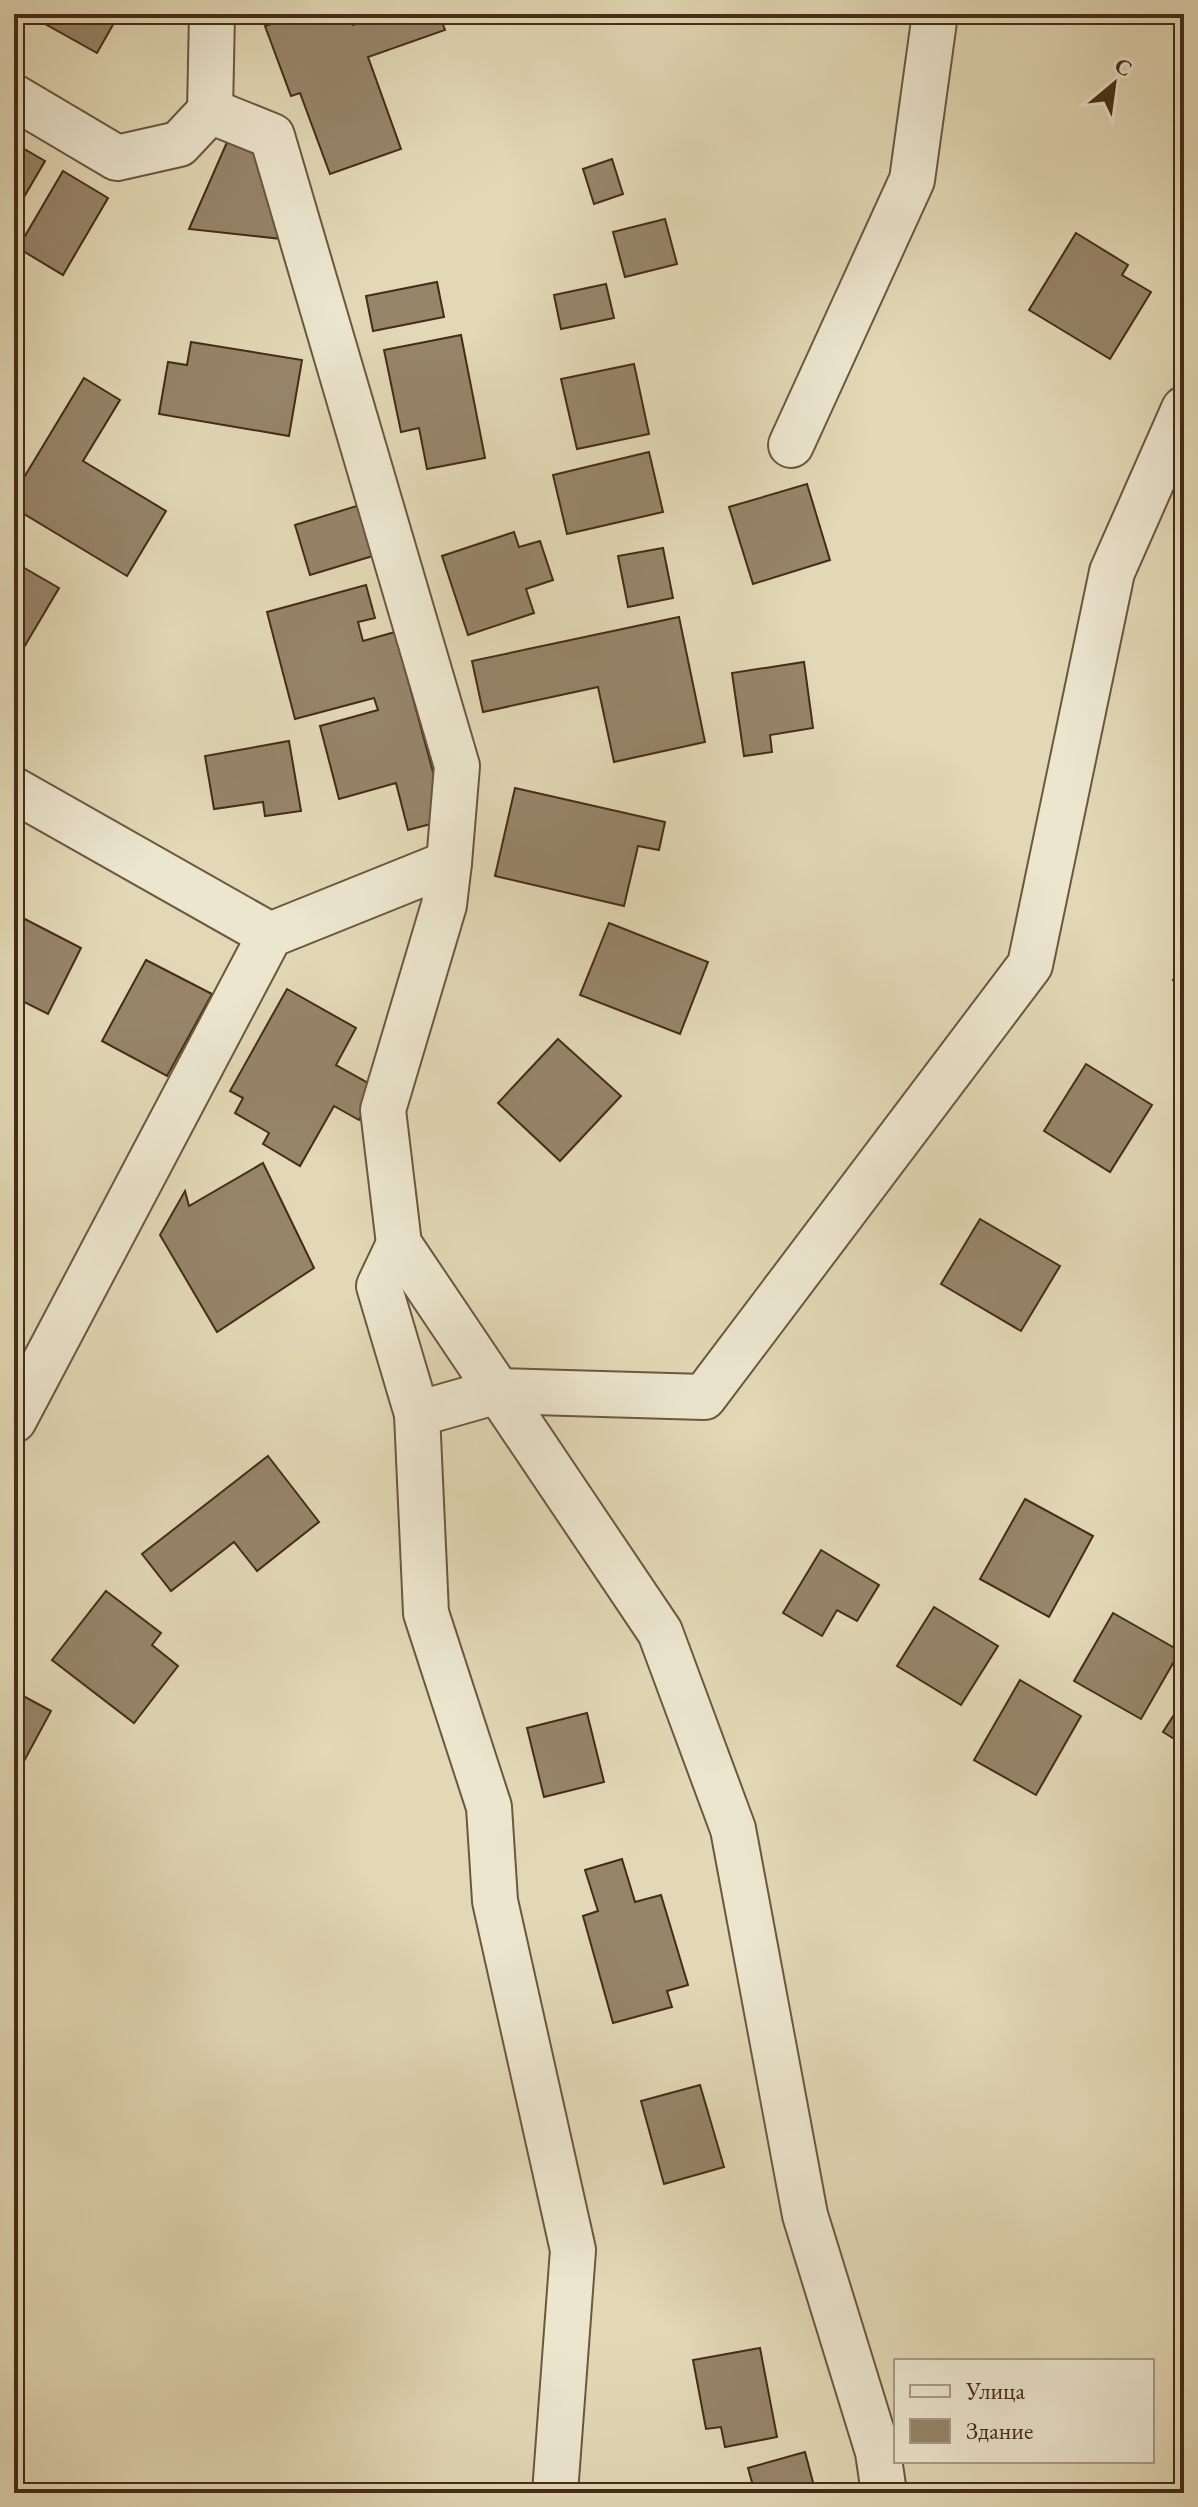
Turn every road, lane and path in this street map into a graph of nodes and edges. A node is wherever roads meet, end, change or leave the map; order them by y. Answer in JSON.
{"nodes":[{"id":1,"x":212,"y":14,"type":"edge"},
{"id":2,"x":935,"y":14,"type":"edge"},
{"id":3,"x":14,"y":97,"type":"edge"},
{"id":4,"x":210,"y":111,"type":"junction"},
{"id":5,"x":1184,"y":409,"type":"edge"},
{"id":6,"x":791,"y":445,"type":"dead end"},
{"id":7,"x":14,"y":790,"type":"edge"},
{"id":8,"x":449,"y":863,"type":"junction"},
{"id":9,"x":270,"y":935,"type":"junction"},
{"id":10,"x":399,"y":1244,"type":"junction"},
{"id":11,"x":498,"y":1391,"type":"junction"},
{"id":12,"x":417,"y":1414,"type":"junction"},
{"id":13,"x":14,"y":1420,"type":"edge"},
{"id":14,"x":555,"y":2493,"type":"edge"},
{"id":15,"x":884,"y":2493,"type":"edge"}],
"edges":[{"from":1,"to":4,"type":"street"},
{"from":2,"to":6,"type":"street"},
{"from":3,"to":4,"type":"street"},
{"from":4,"to":8,"type":"street"},
{"from":5,"to":11,"type":"street"},
{"from":7,"to":9,"type":"street"},
{"from":8,"to":9,"type":"street"},
{"from":8,"to":10,"type":"street"},
{"from":9,"to":13,"type":"street"},
{"from":10,"to":11,"type":"street"},
{"from":10,"to":12,"type":"street"},
{"from":11,"to":12,"type":"street"},
{"from":11,"to":15,"type":"street"},
{"from":12,"to":14,"type":"street"}]}
